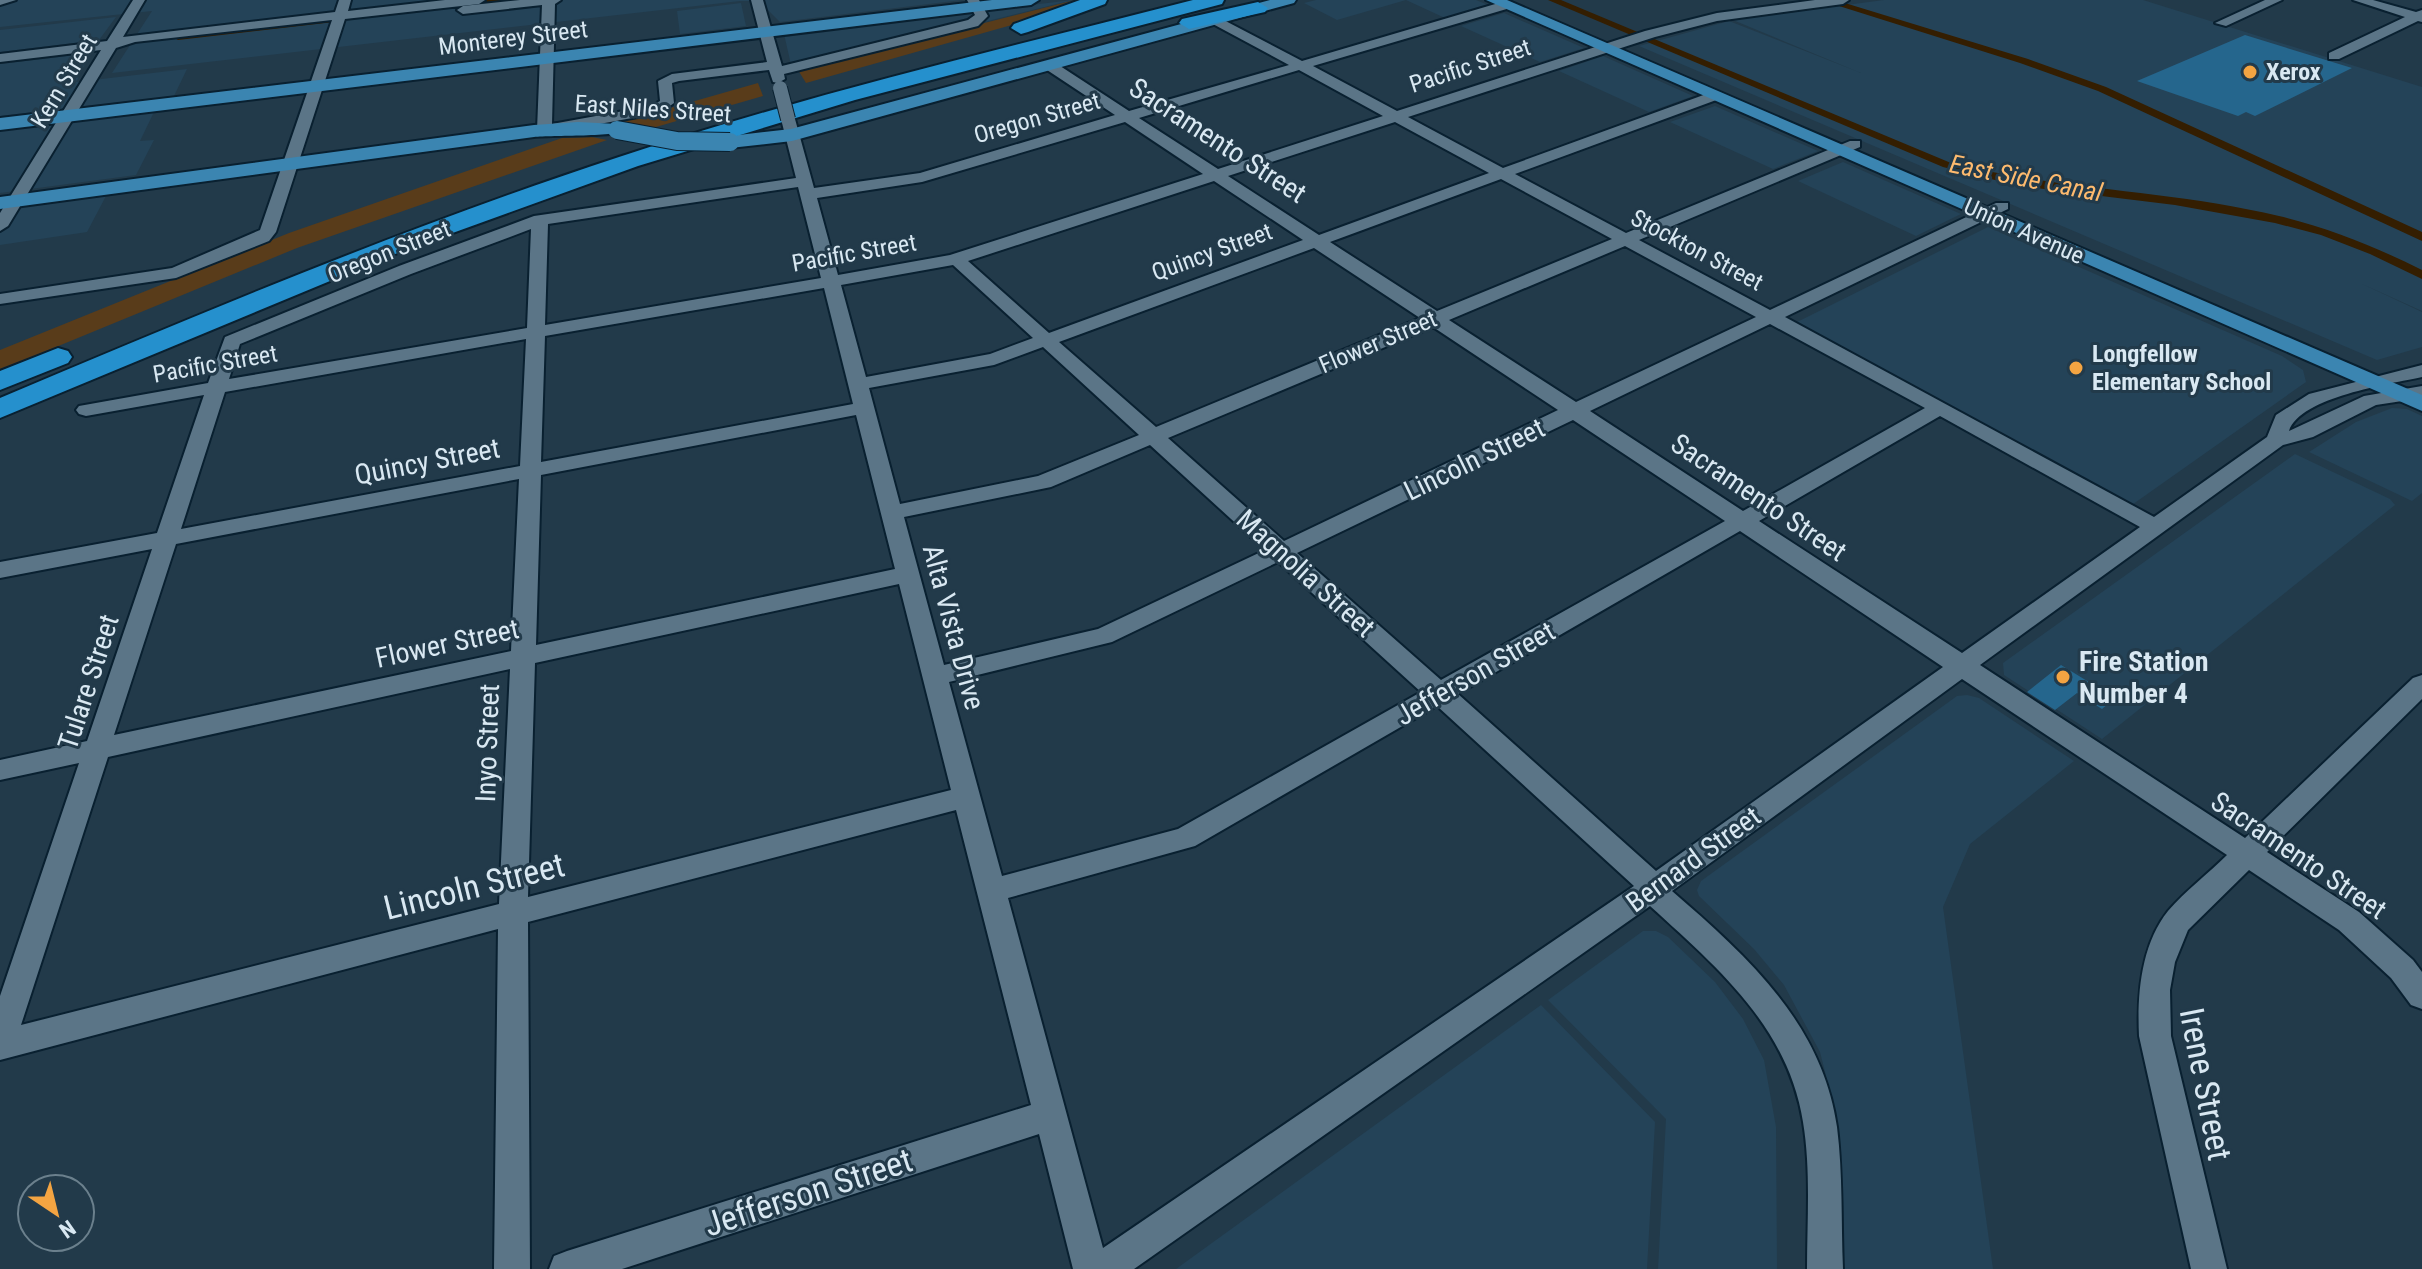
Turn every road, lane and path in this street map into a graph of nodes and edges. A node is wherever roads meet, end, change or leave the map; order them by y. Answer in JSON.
{"nodes":[{"id":1,"x":10,"y":0,"type":"edge"},
{"id":2,"x":139,"y":0,"type":"edge"},
{"id":3,"x":479,"y":0,"type":"edge"},
{"id":4,"x":551,"y":0,"type":"edge"},
{"id":5,"x":757,"y":0,"type":"edge"},
{"id":6,"x":1031,"y":0,"type":"edge"},
{"id":7,"x":1098,"y":0,"type":"edge"},
{"id":8,"x":1155,"y":0,"type":"edge"},
{"id":9,"x":1288,"y":0,"type":"edge"},
{"id":10,"x":1843,"y":0,"type":"edge"},
{"id":11,"x":2276,"y":0,"type":"edge"},
{"id":12,"x":2359,"y":0,"type":"edge"},
{"id":13,"x":0,"y":1,"type":"edge"},
{"id":14,"x":1506,"y":2,"type":"edge"},
{"id":15,"x":975,"y":3,"type":"edge"},
{"id":16,"x":1258,"y":8,"type":"junction"},
{"id":17,"x":1215,"y":10,"type":"edge"},
{"id":18,"x":341,"y":13,"type":"edge"},
{"id":19,"x":2420,"y":16,"type":"edge"},
{"id":20,"x":2221,"y":23,"type":"dead end"},
{"id":21,"x":765,"y":32,"type":"junction"},
{"id":22,"x":1620,"y":44,"type":"junction"},
{"id":23,"x":111,"y":45,"type":"junction"},
{"id":24,"x":2334,"y":56,"type":"dead end"},
{"id":25,"x":0,"y":58,"type":"edge"},
{"id":26,"x":547,"y":59,"type":"junction"},
{"id":27,"x":1049,"y":65,"type":"junction"},
{"id":28,"x":1301,"y":65,"type":"junction"},
{"id":29,"x":775,"y":69,"type":"junction"},
{"id":30,"x":887,"y":69,"type":"junction"},
{"id":31,"x":317,"y":86,"type":"junction"},
{"id":32,"x":871,"y":90,"type":"junction"},
{"id":33,"x":1714,"y":96,"type":"junction"},
{"id":34,"x":66,"y":116,"type":"junction"},
{"id":35,"x":1395,"y":116,"type":"junction"},
{"id":36,"x":1128,"y":117,"type":"junction"},
{"id":37,"x":0,"y":124,"type":"edge"},
{"id":38,"x":790,"y":127,"type":"junction"},
{"id":39,"x":544,"y":130,"type":"junction"},
{"id":40,"x":1847,"y":147,"type":"junction"},
{"id":41,"x":291,"y":164,"type":"junction"},
{"id":42,"x":1502,"y":173,"type":"junction"},
{"id":43,"x":1215,"y":174,"type":"junction"},
{"id":44,"x":806,"y":188,"type":"junction"},
{"id":45,"x":8,"y":202,"type":"edge"},
{"id":46,"x":1994,"y":210,"type":"junction"},
{"id":47,"x":540,"y":220,"type":"junction"},
{"id":48,"x":0,"y":226,"type":"edge"},
{"id":49,"x":1626,"y":239,"type":"junction"},
{"id":50,"x":1317,"y":241,"type":"junction"},
{"id":51,"x":956,"y":259,"type":"junction"},
{"id":52,"x":831,"y":281,"type":"junction"},
{"id":53,"x":0,"y":299,"type":"edge"},
{"id":54,"x":1770,"y":316,"type":"junction"},
{"id":55,"x":1435,"y":319,"type":"junction"},
{"id":56,"x":128,"y":328,"type":"dead end"},
{"id":57,"x":535,"y":333,"type":"junction"},
{"id":58,"x":1046,"y":340,"type":"junction"},
{"id":59,"x":232,"y":341,"type":"joint"},
{"id":60,"x":85,"y":346,"type":"dead end"},
{"id":61,"x":0,"y":381,"type":"edge"},
{"id":62,"x":2370,"y":382,"type":"junction"},
{"id":63,"x":2415,"y":387,"type":"edge"},
{"id":64,"x":217,"y":388,"type":"junction"},
{"id":65,"x":861,"y":396,"type":"junction"},
{"id":66,"x":1940,"y":408,"type":"junction"},
{"id":67,"x":0,"y":409,"type":"edge"},
{"id":68,"x":86,"y":410,"type":"dead end"},
{"id":69,"x":1574,"y":410,"type":"junction"},
{"id":70,"x":1153,"y":436,"type":"junction"},
{"id":71,"x":2276,"y":440,"type":"junction"},
{"id":72,"x":530,"y":471,"type":"junction"},
{"id":73,"x":891,"y":513,"type":"junction"},
{"id":74,"x":1742,"y":521,"type":"junction"},
{"id":75,"x":2154,"y":526,"type":"junction"},
{"id":76,"x":167,"y":538,"type":"junction"},
{"id":77,"x":1281,"y":551,"type":"junction"},
{"id":78,"x":0,"y":570,"type":"edge"},
{"id":79,"x":907,"y":574,"type":"junction"},
{"id":80,"x":523,"y":657,"type":"junction"},
{"id":81,"x":1959,"y":667,"type":"junction"},
{"id":82,"x":934,"y":676,"type":"junction"},
{"id":83,"x":2422,"y":684,"type":"edge"},
{"id":84,"x":1439,"y":693,"type":"junction"},
{"id":85,"x":97,"y":749,"type":"junction"},
{"id":86,"x":0,"y":770,"type":"edge"},
{"id":87,"x":965,"y":797,"type":"junction"},
{"id":88,"x":2246,"y":854,"type":"junction"},
{"id":89,"x":1653,"y":888,"type":"junction"},
{"id":90,"x":990,"y":891,"type":"junction"},
{"id":91,"x":513,"y":913,"type":"junction"},
{"id":92,"x":2422,"y":995,"type":"edge"},
{"id":93,"x":0,"y":1044,"type":"edge"},
{"id":94,"x":1049,"y":1115,"type":"junction"},
{"id":95,"x":512,"y":1269,"type":"edge"},
{"id":96,"x":567,"y":1269,"type":"edge"},
{"id":97,"x":1091,"y":1269,"type":"edge"},
{"id":98,"x":1104,"y":1269,"type":"edge"},
{"id":99,"x":1825,"y":1269,"type":"edge"},
{"id":100,"x":2209,"y":1269,"type":"edge"}],
"edges":[{"from":1,"to":13,"type":"street"},
{"from":2,"to":23,"type":"street","name":"Kern Street"},
{"from":3,"to":18,"type":"street"},
{"from":4,"to":18,"type":"street"},
{"from":4,"to":26,"type":"street"},
{"from":5,"to":21,"type":"street","name":"Alta Vista Drive"},
{"from":6,"to":15,"type":"main road","name":"Monterey Street"},
{"from":7,"to":30,"type":"highway"},
{"from":8,"to":30,"type":"highway"},
{"from":9,"to":16,"type":"main road","name":"East Niles Street"},
{"from":10,"to":22,"type":"street","name":"Pacific Street"},
{"from":11,"to":20,"type":"street"},
{"from":12,"to":19,"type":"street"},
{"from":14,"to":22,"type":"main road","name":"Union Avenue"},
{"from":14,"to":28,"type":"street","name":"Oregon Street"},
{"from":15,"to":21,"type":"main road","name":"Monterey Street"},
{"from":15,"to":29,"type":"street"},
{"from":16,"to":17,"type":"main road","name":"East Niles Street"},
{"from":16,"to":32,"type":"highway"},
{"from":17,"to":27,"type":"main road","name":"East Niles Street"},
{"from":17,"to":28,"type":"street","name":"Stockton Street"},
{"from":17,"to":32,"type":"highway"},
{"from":18,"to":23,"type":"street"},
{"from":18,"to":31,"type":"street"},
{"from":19,"to":24,"type":"street"},
{"from":21,"to":26,"type":"main road","name":"Monterey Street"},
{"from":21,"to":29,"type":"street","name":"Alta Vista Drive"},
{"from":22,"to":33,"type":"main road","name":"Union Avenue"},
{"from":22,"to":35,"type":"street","name":"Pacific Street"},
{"from":22,"to":40,"type":"main road","name":"Union Avenue"},
{"from":23,"to":25,"type":"street"},
{"from":23,"to":34,"type":"street","name":"Kern Street"},
{"from":26,"to":31,"type":"main road","name":"Monterey Street"},
{"from":26,"to":39,"type":"street"},
{"from":27,"to":36,"type":"street","name":"Sacramento Street"},
{"from":27,"to":38,"type":"main road","name":"East Niles Street"},
{"from":28,"to":35,"type":"street","name":"Stockton Street"},
{"from":28,"to":36,"type":"street","name":"Oregon Street"},
{"from":29,"to":38,"type":"street","name":"Alta Vista Drive","bridge":true},
{"from":29,"to":39,"type":"street"},
{"from":30,"to":56,"type":"highway"},
{"from":31,"to":34,"type":"main road","name":"Monterey Street"},
{"from":31,"to":41,"type":"street"},
{"from":32,"to":67,"type":"highway"},
{"from":33,"to":40,"type":"main road","name":"Union Avenue"},
{"from":33,"to":42,"type":"street","name":"Quincy Street"},
{"from":34,"to":37,"type":"main road","name":"Monterey Street"},
{"from":34,"to":45,"type":"street","name":"Kern Street"},
{"from":35,"to":42,"type":"street","name":"Stockton Street"},
{"from":35,"to":43,"type":"street","name":"Pacific Street"},
{"from":36,"to":43,"type":"street","name":"Sacramento Street"},
{"from":36,"to":44,"type":"street","name":"Oregon Street"},
{"from":38,"to":39,"type":"main road","name":"East Niles Street","bridge":true},
{"from":38,"to":44,"type":"street","name":"Alta Vista Drive"},
{"from":39,"to":41,"type":"main road","name":"East Niles Street"},
{"from":40,"to":46,"type":"main road","name":"Union Avenue"},
{"from":40,"to":49,"type":"street","name":"Flower Street"},
{"from":41,"to":45,"type":"main road","name":"East Niles Street"},
{"from":41,"to":53,"type":"street"},
{"from":42,"to":49,"type":"street","name":"Stockton Street"},
{"from":42,"to":50,"type":"street","name":"Quincy Street"},
{"from":43,"to":50,"type":"street","name":"Sacramento Street"},
{"from":43,"to":51,"type":"street","name":"Pacific Street"},
{"from":44,"to":47,"type":"street","name":"Oregon Street"},
{"from":44,"to":52,"type":"street","name":"Alta Vista Drive"},
{"from":45,"to":48,"type":"street","name":"Kern Street"},
{"from":46,"to":54,"type":"street","name":"Lincoln Street"},
{"from":46,"to":62,"type":"main road","name":"Union Avenue"},
{"from":46,"to":63,"type":"main road","name":"Union Avenue"},
{"from":47,"to":57,"type":"street","name":"Inyo Street"},
{"from":47,"to":59,"type":"street","name":"Oregon Street"},
{"from":49,"to":54,"type":"street","name":"Stockton Street"},
{"from":49,"to":55,"type":"street","name":"Flower Street"},
{"from":50,"to":55,"type":"street","name":"Sacramento Street"},
{"from":50,"to":58,"type":"street","name":"Quincy Street"},
{"from":51,"to":52,"type":"street","name":"Pacific Street"},
{"from":51,"to":58,"type":"street","name":"Magnolia Street"},
{"from":52,"to":57,"type":"street","name":"Pacific Street"},
{"from":52,"to":65,"type":"street","name":"Alta Vista Drive"},
{"from":54,"to":66,"type":"street","name":"Stockton Street"},
{"from":54,"to":69,"type":"street","name":"Lincoln Street"},
{"from":55,"to":69,"type":"street","name":"Sacramento Street"},
{"from":55,"to":70,"type":"street","name":"Flower Street"},
{"from":57,"to":64,"type":"street","name":"Pacific Street"},
{"from":57,"to":72,"type":"street","name":"Inyo Street"},
{"from":58,"to":65,"type":"street","name":"Quincy Street"},
{"from":58,"to":70,"type":"street","name":"Magnolia Street"},
{"from":59,"to":64,"type":"street","name":"Tulare Street"},
{"from":60,"to":61,"type":"highway"},
{"from":62,"to":63,"type":"main road","name":"Union Avenue"},
{"from":62,"to":71,"type":"street","name":"Bernard Street"},
{"from":63,"to":71,"type":"street","name":"Bernard Street"},
{"from":64,"to":68,"type":"street","name":"Pacific Street"},
{"from":64,"to":76,"type":"street","name":"Tulare Street"},
{"from":65,"to":72,"type":"street","name":"Quincy Street"},
{"from":65,"to":73,"type":"street","name":"Alta Vista Drive"},
{"from":66,"to":74,"type":"street","name":"Jefferson Street"},
{"from":66,"to":75,"type":"street","name":"Stockton Street"},
{"from":69,"to":74,"type":"street","name":"Sacramento Street"},
{"from":69,"to":77,"type":"street","name":"Lincoln Street"},
{"from":70,"to":73,"type":"street","name":"Flower Street"},
{"from":70,"to":77,"type":"street","name":"Magnolia Street"},
{"from":71,"to":75,"type":"street","name":"Bernard Street"},
{"from":72,"to":76,"type":"street","name":"Quincy Street"},
{"from":72,"to":80,"type":"street","name":"Inyo Street"},
{"from":73,"to":79,"type":"street","name":"Alta Vista Drive"},
{"from":74,"to":81,"type":"street","name":"Sacramento Street"},
{"from":74,"to":84,"type":"street","name":"Jefferson Street"},
{"from":75,"to":81,"type":"street","name":"Bernard Street"},
{"from":76,"to":78,"type":"street","name":"Quincy Street"},
{"from":76,"to":85,"type":"street","name":"Tulare Street"},
{"from":77,"to":82,"type":"street","name":"Lincoln Street"},
{"from":77,"to":84,"type":"street","name":"Magnolia Street"},
{"from":79,"to":80,"type":"street","name":"Flower Street"},
{"from":79,"to":82,"type":"street","name":"Alta Vista Drive"},
{"from":80,"to":85,"type":"street","name":"Flower Street"},
{"from":80,"to":91,"type":"street","name":"Inyo Street"},
{"from":81,"to":88,"type":"street","name":"Sacramento Street"},
{"from":81,"to":89,"type":"street","name":"Bernard Street"},
{"from":82,"to":87,"type":"street","name":"Alta Vista Drive"},
{"from":83,"to":88,"type":"street","name":"Irene Street"},
{"from":84,"to":89,"type":"street","name":"Magnolia Street"},
{"from":84,"to":90,"type":"street","name":"Jefferson Street"},
{"from":85,"to":86,"type":"street","name":"Flower Street"},
{"from":85,"to":93,"type":"street","name":"Tulare Street"},
{"from":87,"to":90,"type":"street","name":"Alta Vista Drive"},
{"from":87,"to":91,"type":"street","name":"Lincoln Street"},
{"from":88,"to":92,"type":"street","name":"Sacramento Street"},
{"from":88,"to":100,"type":"street","name":"Irene Street"},
{"from":89,"to":98,"type":"street","name":"Bernard Street"},
{"from":89,"to":99,"type":"street","name":"Magnolia Street"},
{"from":90,"to":94,"type":"street","name":"Alta Vista Drive"},
{"from":91,"to":93,"type":"street","name":"Lincoln Street"},
{"from":91,"to":95,"type":"street","name":"Inyo Street"},
{"from":94,"to":96,"type":"street","name":"Jefferson Street"},
{"from":94,"to":97,"type":"street","name":"Alta Vista Drive"}]}
